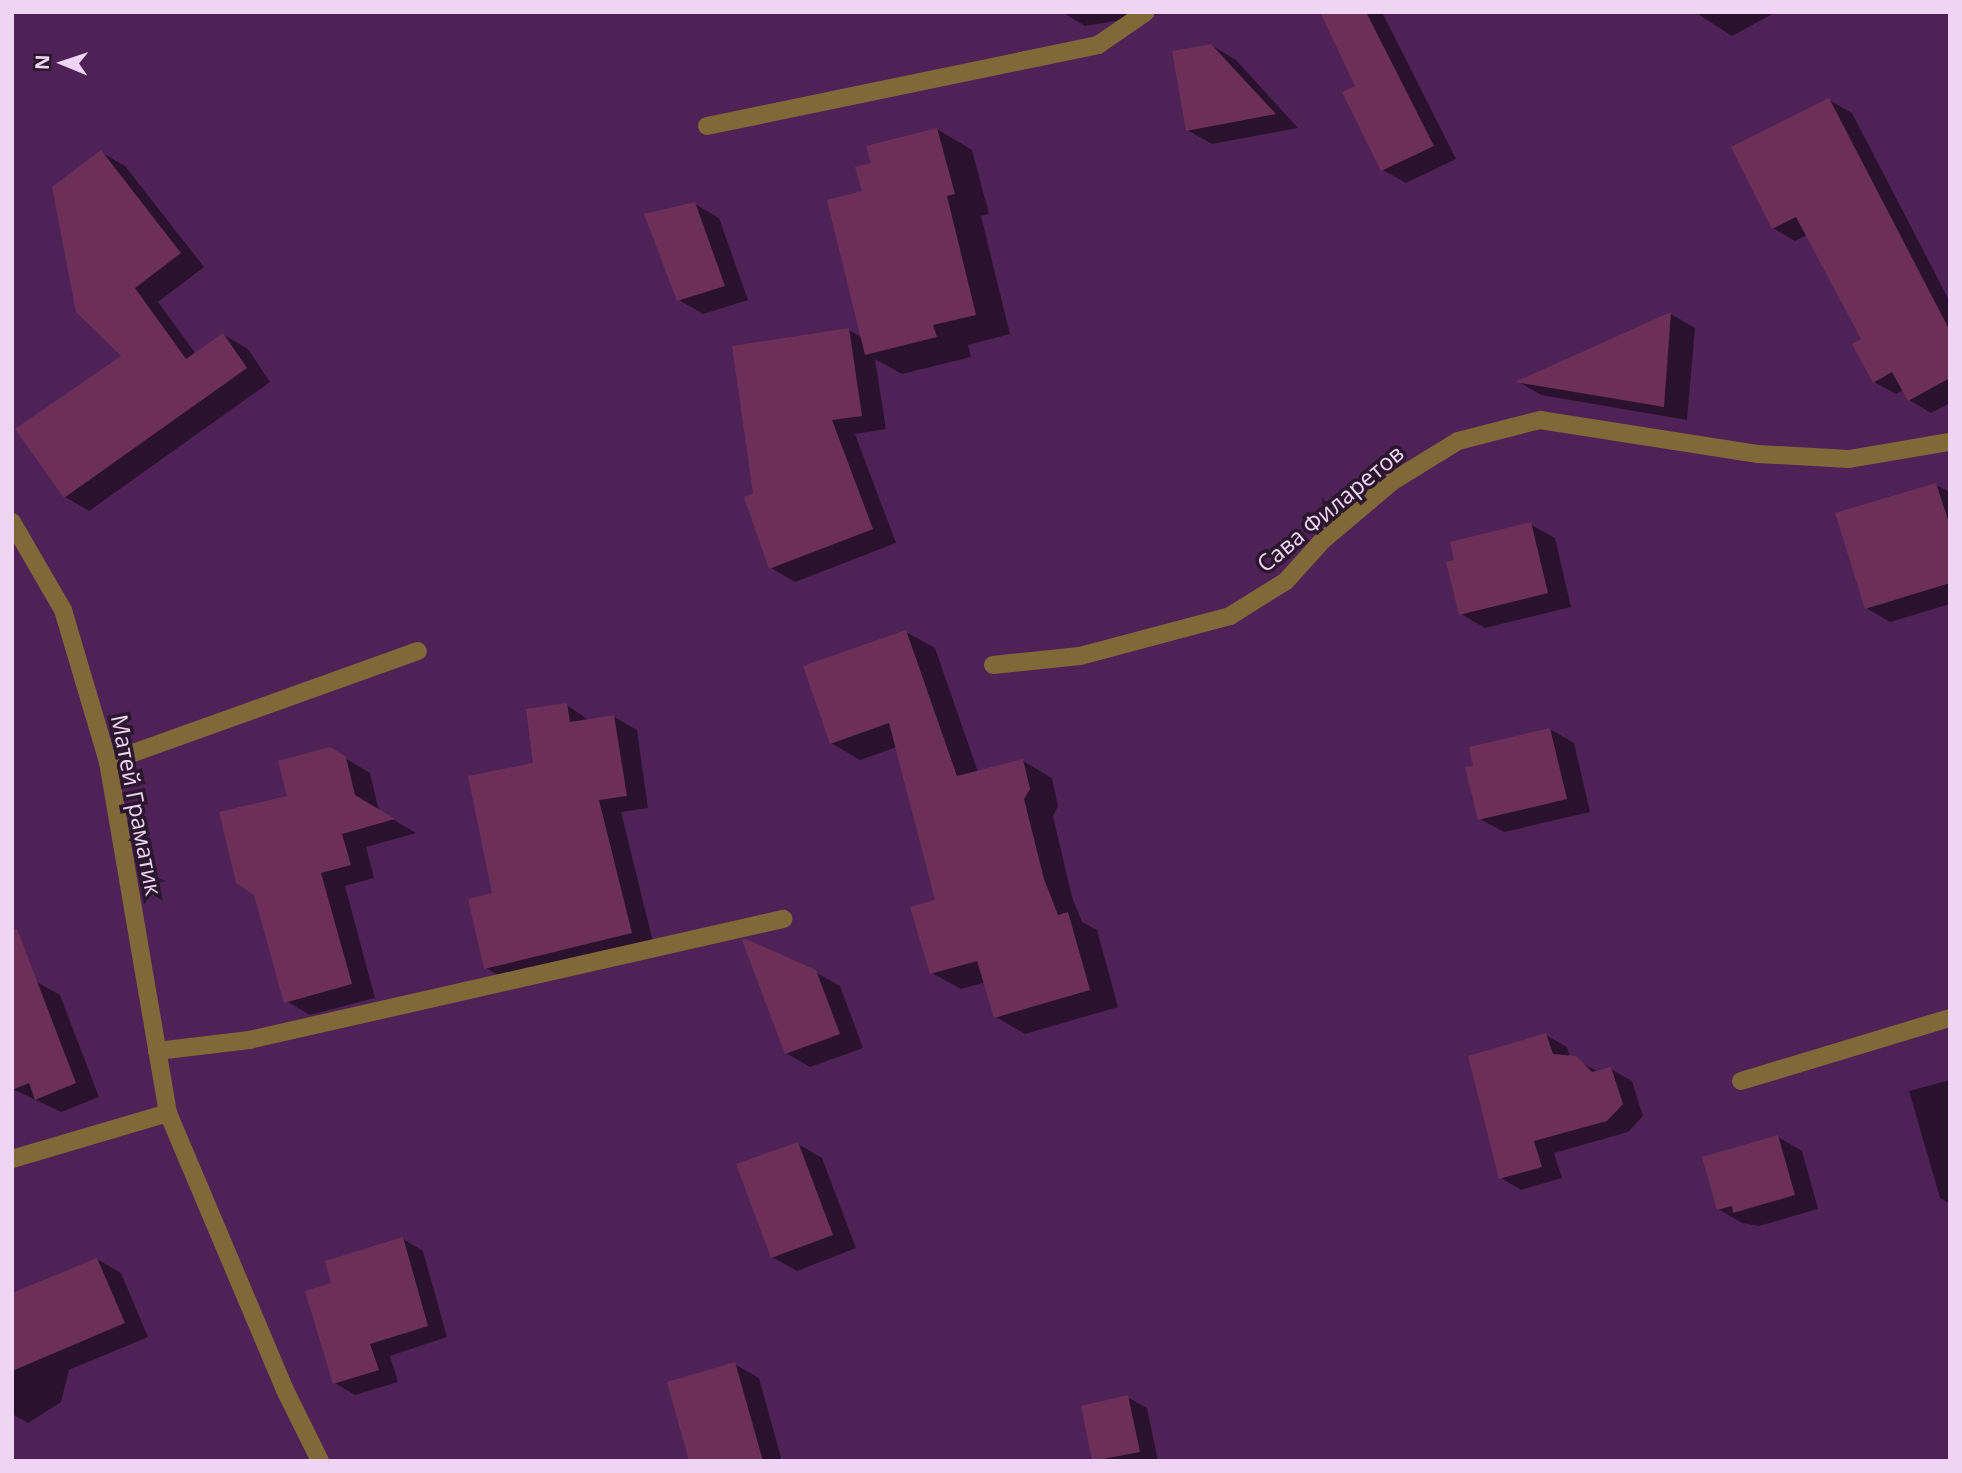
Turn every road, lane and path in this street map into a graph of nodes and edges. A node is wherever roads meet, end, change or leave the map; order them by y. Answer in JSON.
{"nodes":[{"id":1,"x":1146,"y":12,"type":"edge"},
{"id":2,"x":707,"y":126,"type":"dead end"},
{"id":3,"x":1950,"y":442,"type":"edge"},
{"id":4,"x":12,"y":522,"type":"edge"},
{"id":5,"x":418,"y":651,"type":"dead end"},
{"id":6,"x":993,"y":666,"type":"dead end"},
{"id":7,"x":108,"y":762,"type":"junction"},
{"id":8,"x":783,"y":919,"type":"dead end"},
{"id":9,"x":1950,"y":1018,"type":"edge"},
{"id":10,"x":157,"y":1051,"type":"junction"},
{"id":11,"x":1741,"y":1081,"type":"dead end"},
{"id":12,"x":168,"y":1113,"type":"junction"},
{"id":13,"x":12,"y":1159,"type":"edge"},
{"id":14,"x":320,"y":1461,"type":"edge"}],
"edges":[{"from":1,"to":2,"type":"street"},
{"from":3,"to":6,"type":"street","name":"Сава Филаретов"},
{"from":4,"to":7,"type":"street","name":"Матей Граматик"},
{"from":5,"to":7,"type":"street"},
{"from":7,"to":10,"type":"street","name":"Матей Граматик"},
{"from":8,"to":10,"type":"street"},
{"from":9,"to":11,"type":"street"},
{"from":10,"to":12,"type":"street","name":"Матей Граматик"},
{"from":12,"to":13,"type":"street"},
{"from":12,"to":14,"type":"street","name":"Матей Граматик"}]}
